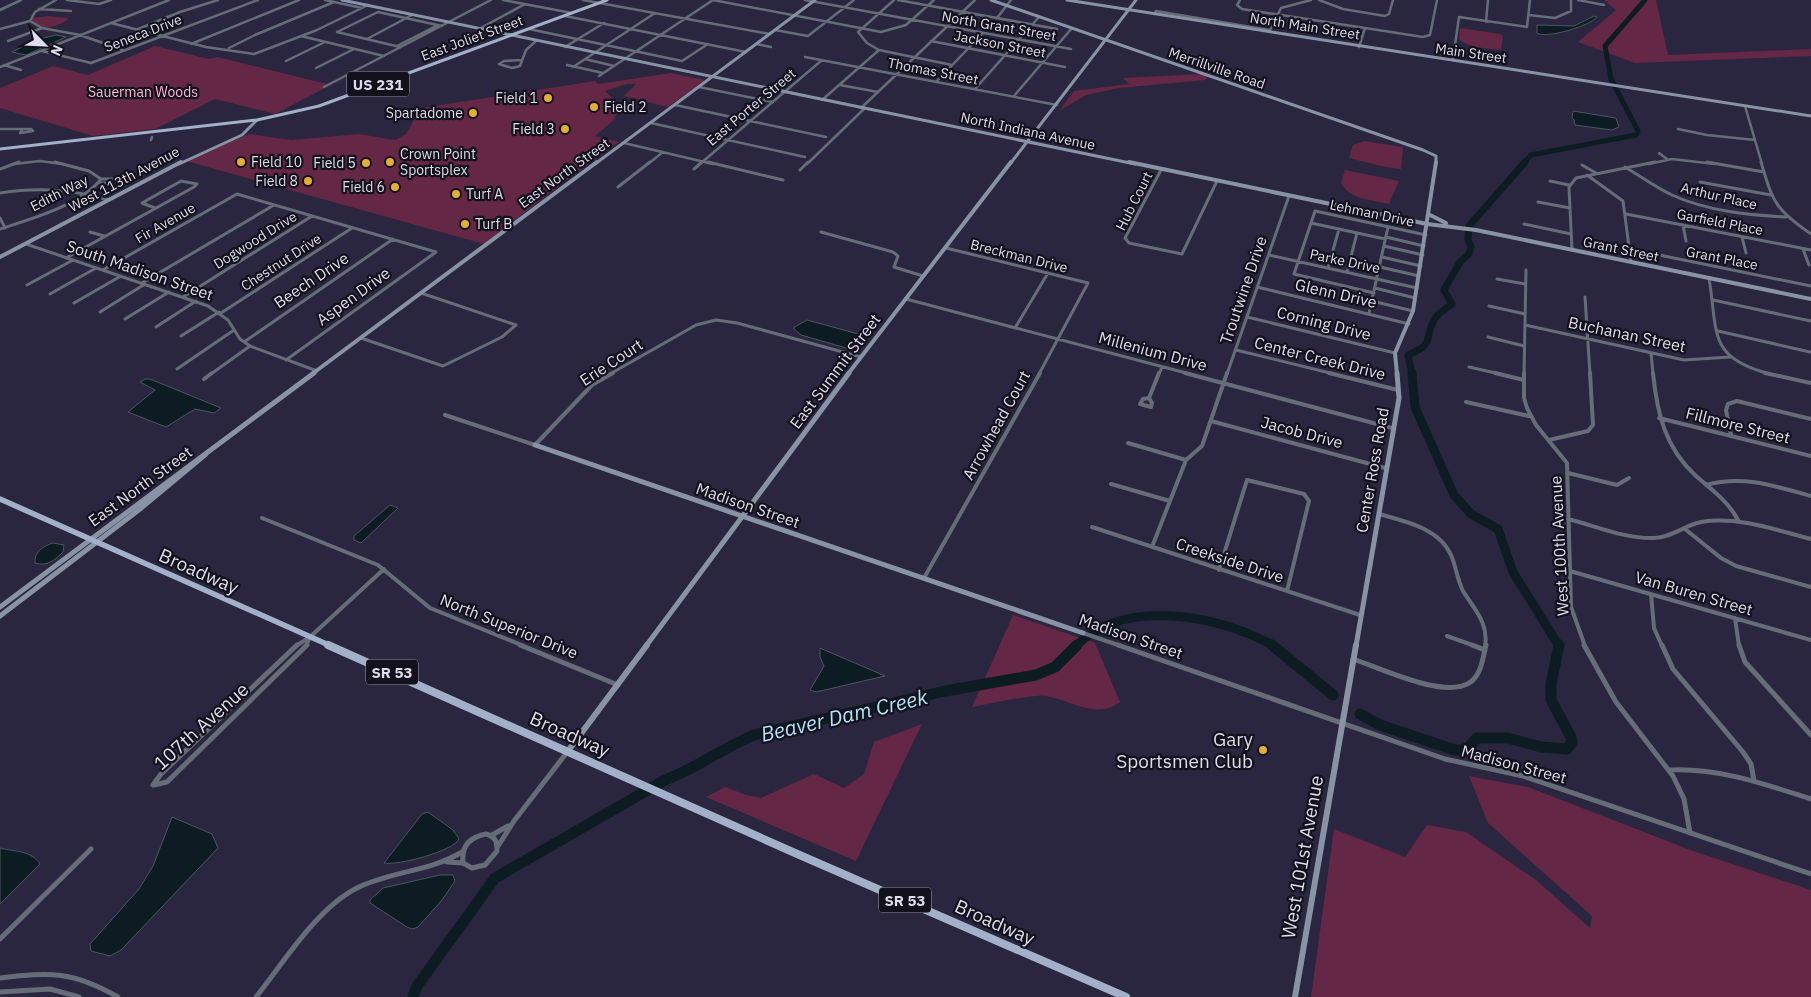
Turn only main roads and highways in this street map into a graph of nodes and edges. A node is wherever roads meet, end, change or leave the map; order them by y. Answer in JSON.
{"nodes":[{"id":1,"x":608,"y":0,"type":"edge"},
{"id":2,"x":0,"y":149,"type":"edge"},
{"id":3,"x":0,"y":499,"type":"edge"},
{"id":4,"x":1126,"y":997,"type":"edge"}],
"edges":[{"from":1,"to":2,"type":"main road","name":"East Joliet Street","number":"US 231"},
{"from":3,"to":4,"type":"main road","name":"Broadway","number":"SR 53"}]}
